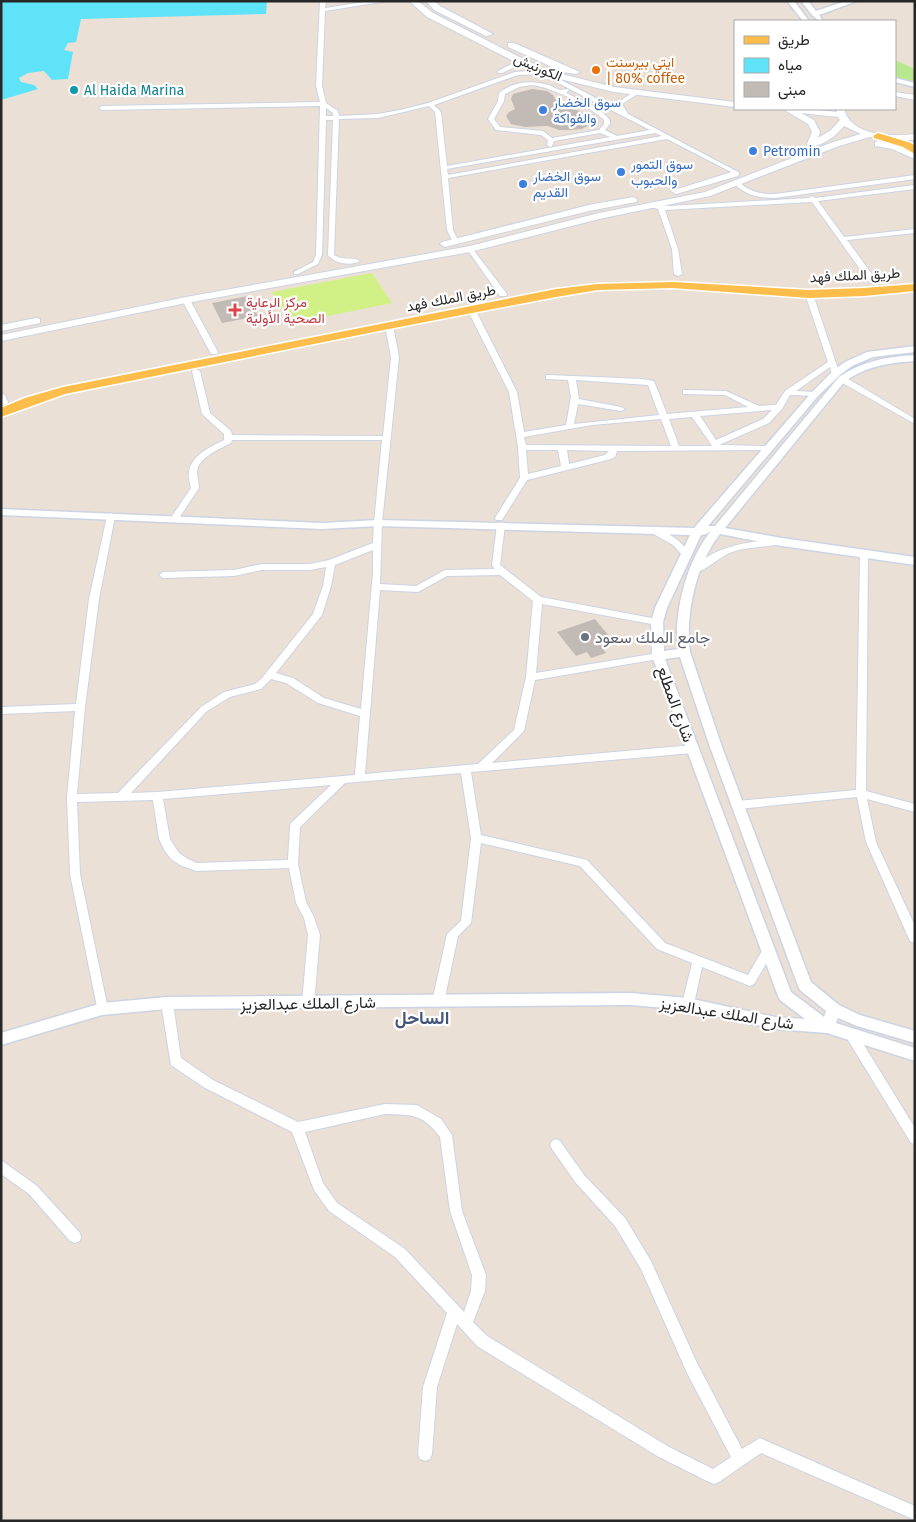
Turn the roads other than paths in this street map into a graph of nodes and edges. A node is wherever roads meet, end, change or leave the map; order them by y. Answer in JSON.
{"nodes":[{"id":1,"x":323,"y":1,"type":"edge"},
{"id":2,"x":384,"y":1,"type":"edge"},
{"id":3,"x":413,"y":1,"type":"edge"},
{"id":4,"x":430,"y":1,"type":"edge"},
{"id":5,"x":790,"y":1,"type":"edge"},
{"id":6,"x":804,"y":1,"type":"edge"},
{"id":7,"x":831,"y":1,"type":"edge"},
{"id":8,"x":854,"y":1,"type":"edge"},
{"id":9,"x":323,"y":10,"type":"junction"},
{"id":10,"x":812,"y":11,"type":"junction"},
{"id":11,"x":805,"y":20,"type":"edge"},
{"id":12,"x":819,"y":20,"type":"edge"},
{"id":13,"x":516,"y":58,"type":"junction"},
{"id":14,"x":542,"y":72,"type":"junction"},
{"id":15,"x":502,"y":78,"type":"junction"},
{"id":16,"x":896,"y":80,"type":"edge"},
{"id":17,"x":915,"y":85,"type":"edge"},
{"id":18,"x":519,"y":86,"type":"junction"},
{"id":19,"x":570,"y":87,"type":"junction"},
{"id":20,"x":897,"y":93,"type":"edge"},
{"id":21,"x":562,"y":94,"type":"junction"},
{"id":22,"x":634,"y":94,"type":"junction"},
{"id":23,"x":734,"y":97,"type":"edge"},
{"id":24,"x":915,"y":98,"type":"edge"},
{"id":25,"x":323,"y":104,"type":"junction"},
{"id":26,"x":430,"y":104,"type":"junction"},
{"id":27,"x":734,"y":105,"type":"edge"},
{"id":28,"x":102,"y":108,"type":"dead end"},
{"id":29,"x":613,"y":108,"type":"junction"},
{"id":30,"x":790,"y":110,"type":"edge"},
{"id":31,"x":797,"y":110,"type":"edge"},
{"id":32,"x":598,"y":111,"type":"junction"},
{"id":33,"x":324,"y":115,"type":"junction"},
{"id":34,"x":336,"y":115,"type":"junction"},
{"id":35,"x":626,"y":115,"type":"junction"},
{"id":36,"x":841,"y":115,"type":"edge"},
{"id":37,"x":656,"y":131,"type":"junction"},
{"id":38,"x":601,"y":132,"type":"junction"},
{"id":39,"x":874,"y":135,"type":"junction"},
{"id":40,"x":669,"y":137,"type":"junction"},
{"id":41,"x":915,"y":137,"type":"edge"},
{"id":42,"x":618,"y":138,"type":"junction"},
{"id":43,"x":551,"y":140,"type":"junction"},
{"id":44,"x":812,"y":144,"type":"junction"},
{"id":45,"x":830,"y":146,"type":"junction"},
{"id":46,"x":550,"y":150,"type":"junction"},
{"id":47,"x":915,"y":151,"type":"edge"},
{"id":48,"x":915,"y":156,"type":"edge"},
{"id":49,"x":444,"y":168,"type":"junction"},
{"id":50,"x":445,"y":177,"type":"junction"},
{"id":51,"x":915,"y":177,"type":"edge"},
{"id":52,"x":737,"y":178,"type":"junction"},
{"id":53,"x":915,"y":186,"type":"edge"},
{"id":54,"x":807,"y":193,"type":"junction"},
{"id":55,"x":814,"y":200,"type":"junction"},
{"id":56,"x":656,"y":207,"type":"junction"},
{"id":57,"x":915,"y":231,"type":"edge"},
{"id":58,"x":841,"y":239,"type":"junction"},
{"id":59,"x":456,"y":242,"type":"junction"},
{"id":60,"x":470,"y":248,"type":"junction"},
{"id":61,"x":357,"y":261,"type":"junction"},
{"id":62,"x":296,"y":273,"type":"junction"},
{"id":63,"x":678,"y":274,"type":"junction"},
{"id":64,"x":915,"y":278,"type":"edge"},
{"id":65,"x":873,"y":281,"type":"junction"},
{"id":66,"x":915,"y":287,"type":"edge"},
{"id":67,"x":503,"y":294,"type":"junction"},
{"id":68,"x":809,"y":294,"type":"junction"},
{"id":69,"x":186,"y":300,"type":"junction"},
{"id":70,"x":471,"y":309,"type":"junction"},
{"id":71,"x":389,"y":325,"type":"junction"},
{"id":72,"x":1,"y":328,"type":"edge"},
{"id":73,"x":325,"y":334,"type":"junction"},
{"id":74,"x":1,"y":338,"type":"edge"},
{"id":75,"x":915,"y":349,"type":"edge"},
{"id":76,"x":214,"y":352,"type":"junction"},
{"id":77,"x":915,"y":358,"type":"edge"},
{"id":78,"x":196,"y":371,"type":"dead end"},
{"id":79,"x":836,"y":371,"type":"junction"},
{"id":80,"x":549,"y":377,"type":"dead end"},
{"id":81,"x":572,"y":378,"type":"junction"},
{"id":82,"x":686,"y":392,"type":"dead end"},
{"id":83,"x":788,"y":394,"type":"junction"},
{"id":84,"x":815,"y":394,"type":"junction"},
{"id":85,"x":575,"y":401,"type":"junction"},
{"id":86,"x":2,"y":404,"type":"edge"},
{"id":87,"x":779,"y":407,"type":"junction"},
{"id":88,"x":757,"y":408,"type":"junction"},
{"id":89,"x":621,"y":409,"type":"dead end"},
{"id":90,"x":694,"y":414,"type":"junction"},
{"id":91,"x":664,"y":416,"type":"junction"},
{"id":92,"x":915,"y":422,"type":"edge"},
{"id":93,"x":570,"y":426,"type":"junction"},
{"id":94,"x":521,"y":436,"type":"junction"},
{"id":95,"x":229,"y":437,"type":"junction"},
{"id":96,"x":386,"y":438,"type":"junction"},
{"id":97,"x":522,"y":446,"type":"junction"},
{"id":98,"x":562,"y":446,"type":"junction"},
{"id":99,"x":716,"y":447,"type":"junction"},
{"id":100,"x":768,"y":448,"type":"junction"},
{"id":101,"x":614,"y":449,"type":"junction"},
{"id":102,"x":676,"y":449,"type":"junction"},
{"id":103,"x":565,"y":466,"type":"junction"},
{"id":104,"x":524,"y":478,"type":"junction"},
{"id":105,"x":1,"y":512,"type":"edge"},
{"id":106,"x":111,"y":516,"type":"junction"},
{"id":107,"x":174,"y":519,"type":"junction"},
{"id":108,"x":500,"y":522,"type":"junction"},
{"id":109,"x":378,"y":523,"type":"junction"},
{"id":110,"x":699,"y":529,"type":"junction"},
{"id":111,"x":653,"y":530,"type":"junction"},
{"id":112,"x":718,"y":531,"type":"junction"},
{"id":113,"x":782,"y":542,"type":"junction"},
{"id":114,"x":377,"y":545,"type":"junction"},
{"id":115,"x":686,"y":554,"type":"junction"},
{"id":116,"x":864,"y":554,"type":"junction"},
{"id":117,"x":915,"y":561,"type":"edge"},
{"id":118,"x":331,"y":563,"type":"junction"},
{"id":119,"x":696,"y":570,"type":"junction"},
{"id":120,"x":502,"y":572,"type":"junction"},
{"id":121,"x":163,"y":575,"type":"dead end"},
{"id":122,"x":375,"y":587,"type":"junction"},
{"id":123,"x":538,"y":600,"type":"junction"},
{"id":124,"x":657,"y":622,"type":"junction"},
{"id":125,"x":684,"y":652,"type":"junction"},
{"id":126,"x":658,"y":656,"type":"junction"},
{"id":127,"x":270,"y":675,"type":"junction"},
{"id":128,"x":531,"y":677,"type":"junction"},
{"id":129,"x":80,"y":707,"type":"junction"},
{"id":130,"x":1,"y":711,"type":"edge"},
{"id":131,"x":365,"y":714,"type":"junction"},
{"id":132,"x":693,"y":749,"type":"junction"},
{"id":133,"x":479,"y":769,"type":"junction"},
{"id":134,"x":466,"y":770,"type":"junction"},
{"id":135,"x":360,"y":777,"type":"junction"},
{"id":136,"x":342,"y":780,"type":"junction"},
{"id":137,"x":861,"y":793,"type":"junction"},
{"id":138,"x":158,"y":796,"type":"junction"},
{"id":139,"x":72,"y":798,"type":"junction"},
{"id":140,"x":120,"y":798,"type":"junction"},
{"id":141,"x":738,"y":804,"type":"junction"},
{"id":142,"x":915,"y":808,"type":"edge"},
{"id":143,"x":476,"y":838,"type":"junction"},
{"id":144,"x":293,"y":864,"type":"junction"},
{"id":145,"x":915,"y":940,"type":"edge"},
{"id":146,"x":768,"y":952,"type":"junction"},
{"id":147,"x":698,"y":962,"type":"junction"},
{"id":148,"x":438,"y":1002,"type":"junction"},
{"id":149,"x":167,"y":1003,"type":"junction"},
{"id":150,"x":308,"y":1003,"type":"junction"},
{"id":151,"x":688,"y":1004,"type":"junction"},
{"id":152,"x":102,"y":1009,"type":"junction"},
{"id":153,"x":834,"y":1009,"type":"junction"},
{"id":154,"x":857,"y":1020,"type":"junction"},
{"id":155,"x":827,"y":1027,"type":"junction"},
{"id":156,"x":852,"y":1036,"type":"junction"},
{"id":157,"x":915,"y":1037,"type":"edge"},
{"id":158,"x":1,"y":1039,"type":"edge"},
{"id":159,"x":915,"y":1055,"type":"edge"},
{"id":160,"x":297,"y":1128,"type":"junction"},
{"id":161,"x":915,"y":1139,"type":"edge"},
{"id":162,"x":556,"y":1145,"type":"dead end"},
{"id":163,"x":1,"y":1166,"type":"edge"},
{"id":164,"x":75,"y":1237,"type":"dead end"},
{"id":165,"x":454,"y":1311,"type":"junction"},
{"id":166,"x":466,"y":1324,"type":"junction"},
{"id":167,"x":424,"y":1454,"type":"dead end"},
{"id":168,"x":740,"y":1459,"type":"junction"},
{"id":169,"x":915,"y":1513,"type":"edge"}],
"edges":[{"from":1,"to":9,"type":"street"},
{"from":2,"to":9,"type":"street"},
{"from":3,"to":13,"type":"main road","name":"الكورنيش"},
{"from":4,"to":23,"type":"main road","name":"الكورنيش"},
{"from":5,"to":11,"type":"street"},
{"from":6,"to":10,"type":"street"},
{"from":7,"to":10,"type":"street"},
{"from":8,"to":10,"type":"street"},
{"from":9,"to":25,"type":"street"},
{"from":10,"to":12,"type":"street"},
{"from":13,"to":14,"type":"main road","name":"الكورنيش"},
{"from":13,"to":34,"type":"street"},
{"from":14,"to":15,"type":"street"},
{"from":14,"to":19,"type":"street"},
{"from":14,"to":22,"type":"main road","name":"الكورنيش"},
{"from":15,"to":18,"type":"street"},
{"from":15,"to":26,"type":"street"},
{"from":16,"to":17,"type":"street"},
{"from":18,"to":21,"type":"street"},
{"from":18,"to":43,"type":"street"},
{"from":19,"to":21,"type":"street"},
{"from":19,"to":29,"type":"street"},
{"from":20,"to":24,"type":"main road"},
{"from":21,"to":32,"type":"street"},
{"from":22,"to":27,"type":"main road","name":"الكورنيش"},
{"from":22,"to":35,"type":"street"},
{"from":25,"to":28,"type":"street"},
{"from":25,"to":33,"type":"street"},
{"from":25,"to":34,"type":"street"},
{"from":26,"to":34,"type":"street"},
{"from":26,"to":49,"type":"street"},
{"from":29,"to":32,"type":"street"},
{"from":29,"to":35,"type":"street"},
{"from":30,"to":44,"type":"main road"},
{"from":31,"to":36,"type":"main road"},
{"from":32,"to":38,"type":"street"},
{"from":33,"to":34,"type":"street"},
{"from":33,"to":62,"type":"street"},
{"from":34,"to":61,"type":"street"},
{"from":35,"to":37,"type":"street"},
{"from":36,"to":39,"type":"main road"},
{"from":36,"to":44,"type":"main road"},
{"from":37,"to":40,"type":"street"},
{"from":37,"to":42,"type":"street"},
{"from":38,"to":42,"type":"street"},
{"from":38,"to":43,"type":"street"},
{"from":39,"to":41,"type":"main road"},
{"from":39,"to":45,"type":"main road"},
{"from":39,"to":47,"type":"main road"},
{"from":40,"to":50,"type":"street"},
{"from":40,"to":52,"type":"street"},
{"from":42,"to":46,"type":"street"},
{"from":43,"to":46,"type":"street"},
{"from":44,"to":52,"type":"main road"},
{"from":45,"to":48,"type":"main road"},
{"from":45,"to":52,"type":"main road"},
{"from":46,"to":49,"type":"street"},
{"from":49,"to":50,"type":"street"},
{"from":50,"to":59,"type":"street"},
{"from":51,"to":54,"type":"street"},
{"from":52,"to":54,"type":"street"},
{"from":52,"to":56,"type":"main road"},
{"from":52,"to":59,"type":"main road"},
{"from":53,"to":55,"type":"street"},
{"from":54,"to":55,"type":"street"},
{"from":55,"to":56,"type":"street"},
{"from":55,"to":58,"type":"street"},
{"from":56,"to":60,"type":"main road"},
{"from":56,"to":63,"type":"street"},
{"from":57,"to":58,"type":"street"},
{"from":58,"to":65,"type":"street"},
{"from":59,"to":61,"type":"main road"},
{"from":60,"to":67,"type":"street"},
{"from":60,"to":69,"type":"main road"},
{"from":61,"to":62,"type":"main road"},
{"from":62,"to":72,"type":"main road"},
{"from":63,"to":65,"type":"main road","name":"طريق الملك فهد"},
{"from":63,"to":67,"type":"main road","name":"طريق الملك فهد"},
{"from":64,"to":65,"type":"main road","name":"طريق الملك فهد"},
{"from":66,"to":68,"type":"main road","name":"طريق الملك فهد"},
{"from":67,"to":73,"type":"main road","name":"طريق الملك فهد"},
{"from":68,"to":70,"type":"main road","name":"طريق الملك فهد"},
{"from":68,"to":79,"type":"street"},
{"from":69,"to":74,"type":"main road"},
{"from":69,"to":76,"type":"street"},
{"from":70,"to":71,"type":"main road","name":"طريق الملك فهد"},
{"from":70,"to":94,"type":"street"},
{"from":71,"to":73,"type":"main road","name":"طريق الملك فهد"},
{"from":71,"to":96,"type":"street"},
{"from":73,"to":76,"type":"main road","name":"طريق الملك فهد"},
{"from":73,"to":86,"type":"main road","name":"طريق الملك فهد"},
{"from":75,"to":79,"type":"street","name":"شارع المطلع"},
{"from":76,"to":86,"type":"main road","name":"طريق الملك فهد"},
{"from":77,"to":79,"type":"street","name":"شارع المطلع"},
{"from":78,"to":95,"type":"street"},
{"from":79,"to":83,"type":"street"},
{"from":79,"to":84,"type":"street","name":"شارع المطلع"},
{"from":79,"to":92,"type":"street"},
{"from":79,"to":112,"type":"street","name":"شارع المطلع"},
{"from":80,"to":81,"type":"street"},
{"from":81,"to":85,"type":"street"},
{"from":81,"to":91,"type":"street"},
{"from":82,"to":88,"type":"street"},
{"from":83,"to":84,"type":"street"},
{"from":83,"to":87,"type":"street"},
{"from":84,"to":100,"type":"street","name":"شارع المطلع"},
{"from":85,"to":89,"type":"street"},
{"from":85,"to":93,"type":"street"},
{"from":87,"to":88,"type":"street"},
{"from":87,"to":99,"type":"street"},
{"from":88,"to":90,"type":"street"},
{"from":90,"to":91,"type":"street"},
{"from":90,"to":99,"type":"street"},
{"from":91,"to":93,"type":"street"},
{"from":91,"to":102,"type":"street"},
{"from":93,"to":94,"type":"street"},
{"from":94,"to":97,"type":"street"},
{"from":95,"to":96,"type":"street"},
{"from":95,"to":107,"type":"street"},
{"from":96,"to":109,"type":"street"},
{"from":97,"to":98,"type":"street"},
{"from":97,"to":104,"type":"street"},
{"from":98,"to":101,"type":"street"},
{"from":98,"to":103,"type":"street"},
{"from":99,"to":100,"type":"street"},
{"from":99,"to":102,"type":"street"},
{"from":100,"to":110,"type":"street","name":"شارع المطلع"},
{"from":101,"to":102,"type":"street"},
{"from":101,"to":103,"type":"street"},
{"from":103,"to":104,"type":"street"},
{"from":104,"to":108,"type":"street"},
{"from":105,"to":106,"type":"street"},
{"from":106,"to":107,"type":"street"},
{"from":106,"to":129,"type":"street"},
{"from":107,"to":109,"type":"street"},
{"from":108,"to":109,"type":"street"},
{"from":108,"to":110,"type":"street"},
{"from":108,"to":111,"type":"street"},
{"from":108,"to":120,"type":"street"},
{"from":109,"to":114,"type":"street"},
{"from":110,"to":111,"type":"street"},
{"from":110,"to":112,"type":"street"},
{"from":110,"to":115,"type":"street","name":"شارع المطلع"},
{"from":111,"to":115,"type":"street"},
{"from":112,"to":113,"type":"street"},
{"from":112,"to":119,"type":"street","name":"شارع المطلع"},
{"from":113,"to":116,"type":"street"},
{"from":113,"to":119,"type":"street"},
{"from":114,"to":118,"type":"street"},
{"from":114,"to":122,"type":"street"},
{"from":115,"to":124,"type":"street","name":"شارع المطلع"},
{"from":116,"to":117,"type":"street"},
{"from":116,"to":137,"type":"street"},
{"from":118,"to":121,"type":"street"},
{"from":118,"to":127,"type":"street"},
{"from":119,"to":125,"type":"street","name":"شارع المطلع"},
{"from":120,"to":122,"type":"street"},
{"from":120,"to":123,"type":"street"},
{"from":122,"to":131,"type":"street"},
{"from":123,"to":124,"type":"street"},
{"from":123,"to":128,"type":"street"},
{"from":124,"to":126,"type":"street","name":"شارع المطلع"},
{"from":125,"to":126,"type":"street"},
{"from":125,"to":141,"type":"street","name":"شارع المطلع"},
{"from":126,"to":128,"type":"street"},
{"from":126,"to":132,"type":"street","name":"شارع المطلع"},
{"from":127,"to":131,"type":"street"},
{"from":127,"to":140,"type":"street"},
{"from":128,"to":133,"type":"street"},
{"from":129,"to":130,"type":"street"},
{"from":129,"to":139,"type":"street"},
{"from":131,"to":135,"type":"street"},
{"from":132,"to":133,"type":"street"},
{"from":132,"to":146,"type":"street","name":"شارع المطلع"},
{"from":133,"to":134,"type":"street"},
{"from":134,"to":135,"type":"street"},
{"from":134,"to":143,"type":"street"},
{"from":135,"to":136,"type":"street"},
{"from":136,"to":138,"type":"street"},
{"from":136,"to":144,"type":"street"},
{"from":137,"to":141,"type":"street"},
{"from":137,"to":142,"type":"street"},
{"from":137,"to":145,"type":"street"},
{"from":138,"to":140,"type":"street"},
{"from":138,"to":144,"type":"street"},
{"from":139,"to":140,"type":"street"},
{"from":139,"to":152,"type":"street"},
{"from":141,"to":153,"type":"street","name":"شارع المطلع"},
{"from":143,"to":147,"type":"street"},
{"from":143,"to":148,"type":"street"},
{"from":144,"to":150,"type":"street"},
{"from":146,"to":147,"type":"street"},
{"from":146,"to":155,"type":"street","name":"شارع المطلع"},
{"from":147,"to":151,"type":"street"},
{"from":148,"to":150,"type":"street","name":"شارع الملك عبدالعزيز"},
{"from":148,"to":151,"type":"street","name":"شارع الملك عبدالعزيز"},
{"from":149,"to":150,"type":"street","name":"شارع الملك عبدالعزيز"},
{"from":149,"to":152,"type":"street","name":"شارع الملك عبدالعزيز"},
{"from":149,"to":160,"type":"street"},
{"from":151,"to":155,"type":"street","name":"شارع الملك عبدالعزيز"},
{"from":152,"to":158,"type":"street","name":"شارع الملك عبدالعزيز"},
{"from":153,"to":154,"type":"street"},
{"from":153,"to":155,"type":"street"},
{"from":154,"to":156,"type":"street"},
{"from":154,"to":157,"type":"street"},
{"from":155,"to":156,"type":"street","name":"شارع المطلع"},
{"from":156,"to":159,"type":"street","name":"شارع المطلع"},
{"from":156,"to":161,"type":"street"},
{"from":160,"to":165,"type":"street"},
{"from":160,"to":166,"type":"street"},
{"from":162,"to":168,"type":"street"},
{"from":163,"to":164,"type":"street"},
{"from":165,"to":166,"type":"street"},
{"from":165,"to":167,"type":"street"},
{"from":166,"to":168,"type":"street"},
{"from":168,"to":169,"type":"street"}]}
